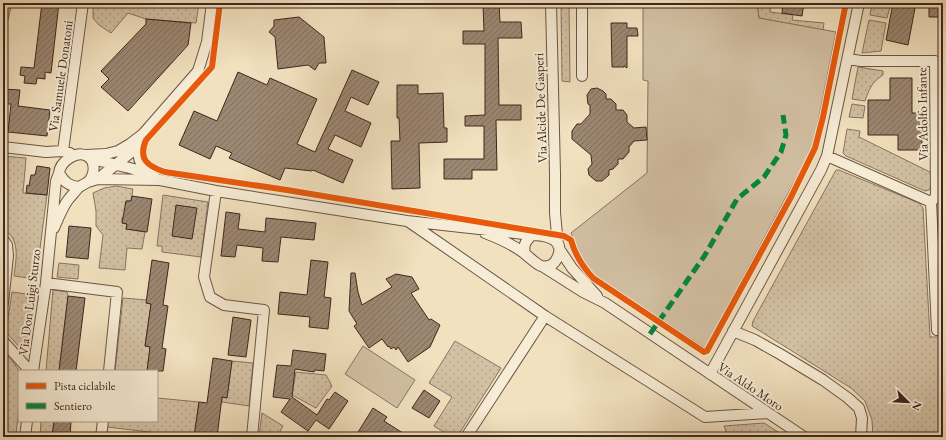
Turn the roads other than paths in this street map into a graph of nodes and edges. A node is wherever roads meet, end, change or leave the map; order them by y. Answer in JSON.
{"nodes":[{"id":1,"x":83,"y":3,"type":"edge"},
{"id":2,"x":212,"y":3,"type":"edge"},
{"id":3,"x":551,"y":3,"type":"edge"},
{"id":4,"x":582,"y":3,"type":"edge"},
{"id":5,"x":859,"y":3,"type":"edge"},
{"id":6,"x":848,"y":59,"type":"junction"},
{"id":7,"x":582,"y":76,"type":"dead end"},
{"id":8,"x":141,"y":138,"type":"junction"},
{"id":9,"x":3,"y":147,"type":"edge"},
{"id":10,"x":46,"y":152,"type":"junction"},
{"id":11,"x":63,"y":152,"type":"junction"},
{"id":12,"x":827,"y":156,"type":"junction"},
{"id":13,"x":86,"y":157,"type":"junction"},
{"id":14,"x":116,"y":165,"type":"junction"},
{"id":15,"x":60,"y":169,"type":"junction"},
{"id":16,"x":150,"y":174,"type":"junction"},
{"id":17,"x":160,"y":180,"type":"junction"},
{"id":18,"x":93,"y":181,"type":"junction"},
{"id":19,"x":79,"y":187,"type":"junction"},
{"id":20,"x":216,"y":191,"type":"junction"},
{"id":21,"x":931,"y":202,"type":"junction"},
{"id":22,"x":555,"y":213,"type":"junction"},
{"id":23,"x":407,"y":221,"type":"junction"},
{"id":24,"x":475,"y":230,"type":"junction"},
{"id":25,"x":537,"y":235,"type":"junction"},
{"id":26,"x":50,"y":237,"type":"junction"},
{"id":27,"x":3,"y":239,"type":"edge"},
{"id":28,"x":559,"y":247,"type":"junction"},
{"id":29,"x":525,"y":253,"type":"junction"},
{"id":30,"x":542,"y":266,"type":"junction"},
{"id":31,"x":46,"y":283,"type":"junction"},
{"id":32,"x":3,"y":303,"type":"edge"},
{"id":33,"x":604,"y":303,"type":"junction"},
{"id":34,"x":545,"y":316,"type":"junction"},
{"id":35,"x":937,"y":330,"type":"dead end"},
{"id":36,"x":733,"y":331,"type":"junction"},
{"id":37,"x":3,"y":341,"type":"edge"},
{"id":38,"x":29,"y":370,"type":"edge"},
{"id":39,"x":33,"y":370,"type":"edge"},
{"id":40,"x":109,"y":370,"type":"edge"},
{"id":41,"x":710,"y":374,"type":"junction"},
{"id":42,"x":766,"y":413,"type":"junction"},
{"id":43,"x":27,"y":422,"type":"edge"},
{"id":44,"x":103,"y":422,"type":"edge"},
{"id":45,"x":25,"y":437,"type":"edge"},
{"id":46,"x":102,"y":437,"type":"edge"},
{"id":47,"x":252,"y":437,"type":"edge"},
{"id":48,"x":466,"y":437,"type":"edge"},
{"id":49,"x":804,"y":437,"type":"edge"},
{"id":50,"x":861,"y":437,"type":"edge"}],
"edges":[{"from":1,"to":11,"type":"street","name":"Via Samuele Donatoni"},
{"from":2,"to":8,"type":"street"},
{"from":3,"to":22,"type":"street","name":"Via Alcide De Gasperi"},
{"from":4,"to":7,"type":"street"},
{"from":5,"to":6,"type":"street"},
{"from":6,"to":12,"type":"street"},
{"from":6,"to":21,"type":"street","name":"Via Adolfo Infante"},
{"from":8,"to":13,"type":"street"},
{"from":8,"to":14,"type":"street"},
{"from":8,"to":16,"type":"street"},
{"from":9,"to":10,"type":"street"},
{"from":10,"to":11,"type":"street"},
{"from":10,"to":15,"type":"street"},
{"from":11,"to":13,"type":"street"},
{"from":12,"to":21,"type":"street"},
{"from":12,"to":36,"type":"street"},
{"from":13,"to":14,"type":"street"},
{"from":13,"to":15,"type":"street"},
{"from":13,"to":18,"type":"street"},
{"from":14,"to":16,"type":"street"},
{"from":14,"to":18,"type":"street"},
{"from":15,"to":19,"type":"street"},
{"from":15,"to":26,"type":"street","name":"Via Don Luigi Sturzo"},
{"from":16,"to":17,"type":"street"},
{"from":17,"to":18,"type":"street"},
{"from":17,"to":20,"type":"street"},
{"from":18,"to":19,"type":"street"},
{"from":19,"to":26,"type":"street","name":"Via Don Luigi Sturzo"},
{"from":20,"to":23,"type":"street"},
{"from":20,"to":47,"type":"street"},
{"from":21,"to":35,"type":"street","name":"Via Adolfo Infante"},
{"from":22,"to":25,"type":"street","name":"Via Alcide De Gasperi"},
{"from":22,"to":28,"type":"street","name":"Via Alcide De Gasperi"},
{"from":23,"to":24,"type":"street"},
{"from":23,"to":34,"type":"street"},
{"from":24,"to":25,"type":"street"},
{"from":24,"to":29,"type":"street"},
{"from":25,"to":28,"type":"street"},
{"from":25,"to":29,"type":"street"},
{"from":26,"to":31,"type":"street","name":"Via Don Luigi Sturzo"},
{"from":27,"to":32,"type":"street"},
{"from":28,"to":30,"type":"street"},
{"from":28,"to":33,"type":"street","name":"Via Aldo Moro"},
{"from":29,"to":30,"type":"street"},
{"from":30,"to":33,"type":"street","name":"Via Aldo Moro"},
{"from":31,"to":39,"type":"street","name":"Via Don Luigi Sturzo"},
{"from":31,"to":40,"type":"street"},
{"from":33,"to":41,"type":"street","name":"Via Aldo Moro"},
{"from":34,"to":42,"type":"street"},
{"from":34,"to":48,"type":"street"},
{"from":36,"to":41,"type":"street"},
{"from":36,"to":50,"type":"street"},
{"from":37,"to":38,"type":"street"},
{"from":41,"to":42,"type":"street","name":"Via Aldo Moro"},
{"from":42,"to":49,"type":"street","name":"Via Aldo Moro"},
{"from":43,"to":45,"type":"street"},
{"from":44,"to":46,"type":"street"}]}
